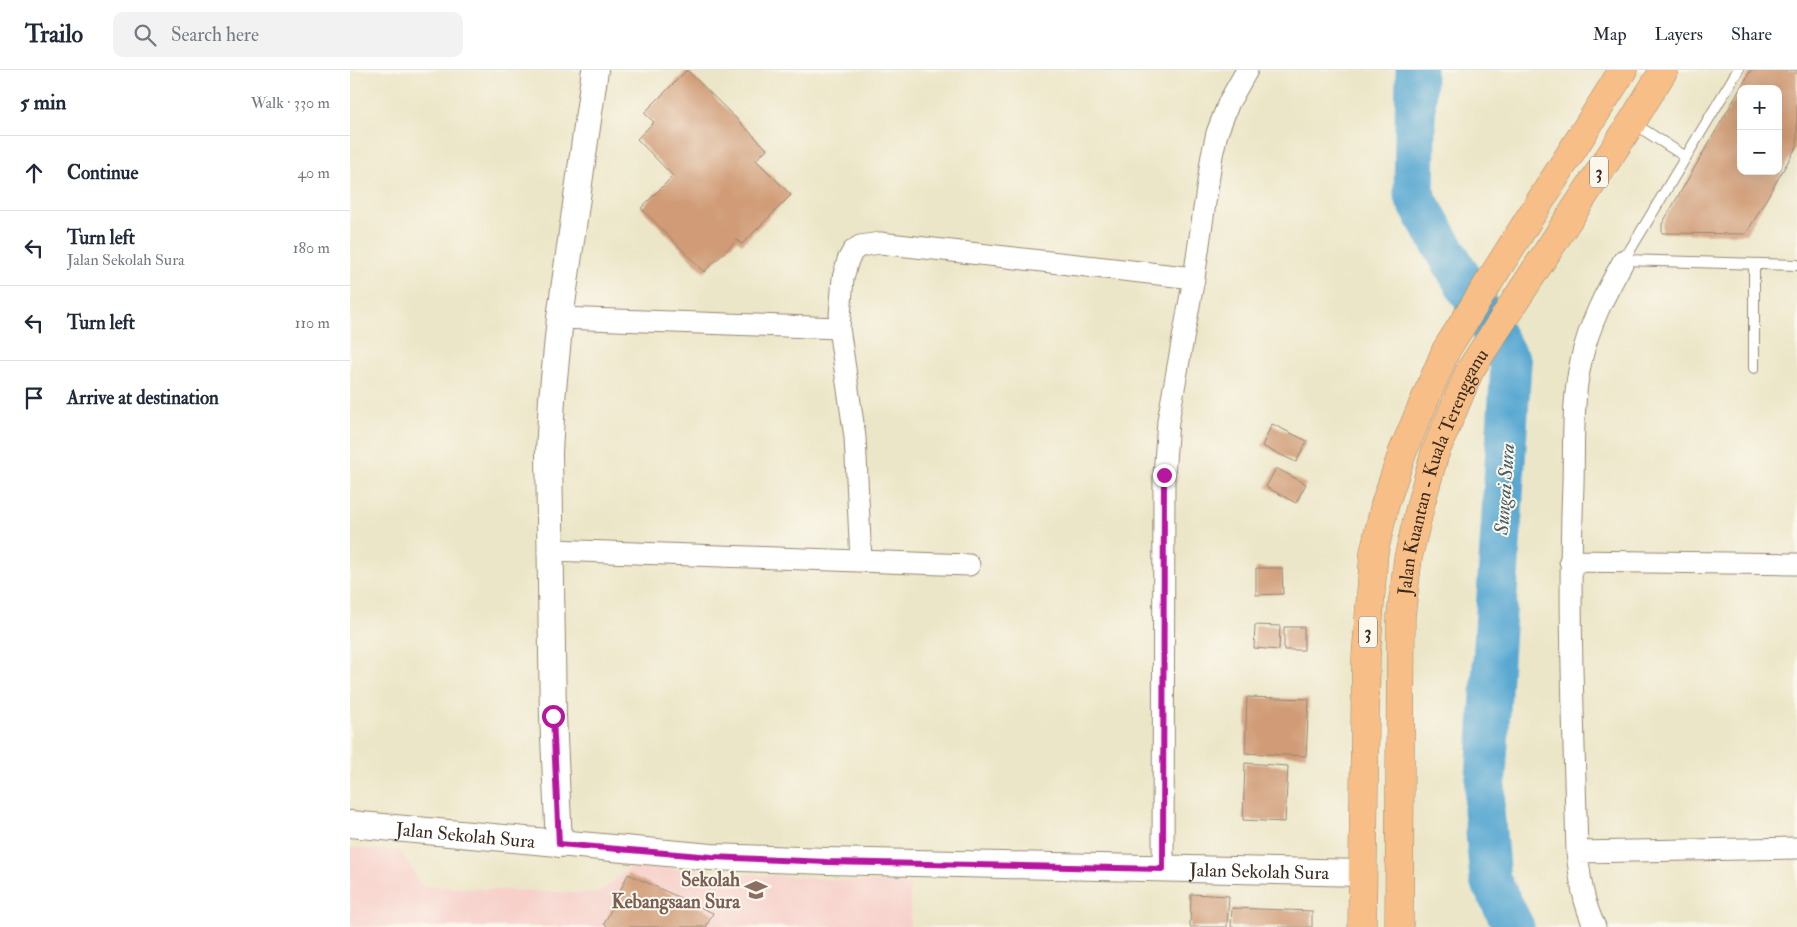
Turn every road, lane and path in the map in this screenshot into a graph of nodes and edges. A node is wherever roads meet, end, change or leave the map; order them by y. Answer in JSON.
{"nodes":[{"id":1,"x":596,"y":70,"type":"edge"},
{"id":2,"x":1247,"y":70,"type":"edge"},
{"id":3,"x":1623,"y":70,"type":"edge"},
{"id":4,"x":1664,"y":70,"type":"edge"},
{"id":5,"x":1738,"y":70,"type":"edge"},
{"id":6,"x":1632,"y":122,"type":"junction"},
{"id":7,"x":1686,"y":157,"type":"junction"},
{"id":8,"x":1624,"y":260,"type":"junction"},
{"id":9,"x":1754,"y":264,"type":"junction"},
{"id":10,"x":1797,"y":264,"type":"edge"},
{"id":11,"x":1194,"y":278,"type":"junction"},
{"id":12,"x":560,"y":318,"type":"junction"},
{"id":13,"x":839,"y":328,"type":"junction"},
{"id":14,"x":1754,"y":368,"type":"dead end"},
{"id":15,"x":551,"y":550,"type":"junction"},
{"id":16,"x":861,"y":561,"type":"junction"},
{"id":17,"x":1570,"y":561,"type":"junction"},
{"id":18,"x":1797,"y":564,"type":"edge"},
{"id":19,"x":969,"y":565,"type":"dead end"},
{"id":20,"x":350,"y":824,"type":"edge"},
{"id":21,"x":559,"y":844,"type":"junction"},
{"id":22,"x":1797,"y":848,"type":"edge"},
{"id":23,"x":1577,"y":852,"type":"junction"},
{"id":24,"x":1163,"y":869,"type":"junction"},
{"id":25,"x":1362,"y":873,"type":"junction"},
{"id":26,"x":1362,"y":927,"type":"edge"},
{"id":27,"x":1399,"y":927,"type":"edge"},
{"id":28,"x":1596,"y":927,"type":"edge"}],
"edges":[{"from":1,"to":12,"type":"street"},
{"from":2,"to":11,"type":"street"},
{"from":3,"to":25,"type":"highway","name":"Jalan Kuantan - Kuala Terengganu","number":"3"},
{"from":4,"to":6,"type":"highway","name":"Jalan Kuantan - Kuala Terengganu","number":"3"},
{"from":5,"to":7,"type":"lane"},
{"from":6,"to":7,"type":"lane"},
{"from":6,"to":27,"type":"highway","name":"Jalan Kuantan - Kuala Terengganu","number":"3"},
{"from":7,"to":8,"type":"lane"},
{"from":8,"to":9,"type":"lane"},
{"from":8,"to":17,"type":"street"},
{"from":9,"to":10,"type":"lane"},
{"from":9,"to":14,"type":"lane"},
{"from":11,"to":13,"type":"street"},
{"from":11,"to":24,"type":"street"},
{"from":12,"to":13,"type":"street"},
{"from":12,"to":15,"type":"street"},
{"from":13,"to":16,"type":"street"},
{"from":15,"to":16,"type":"street"},
{"from":15,"to":21,"type":"street"},
{"from":16,"to":19,"type":"street"},
{"from":17,"to":18,"type":"street"},
{"from":17,"to":23,"type":"street"},
{"from":20,"to":21,"type":"street","name":"Jalan Sekolah Sura"},
{"from":21,"to":24,"type":"street","name":"Jalan Sekolah Sura"},
{"from":22,"to":23,"type":"street"},
{"from":23,"to":28,"type":"street"},
{"from":24,"to":25,"type":"street","name":"Jalan Sekolah Sura"},
{"from":25,"to":26,"type":"highway","name":"Jalan Kuantan - Kuala Terengganu","number":"3"}]}
